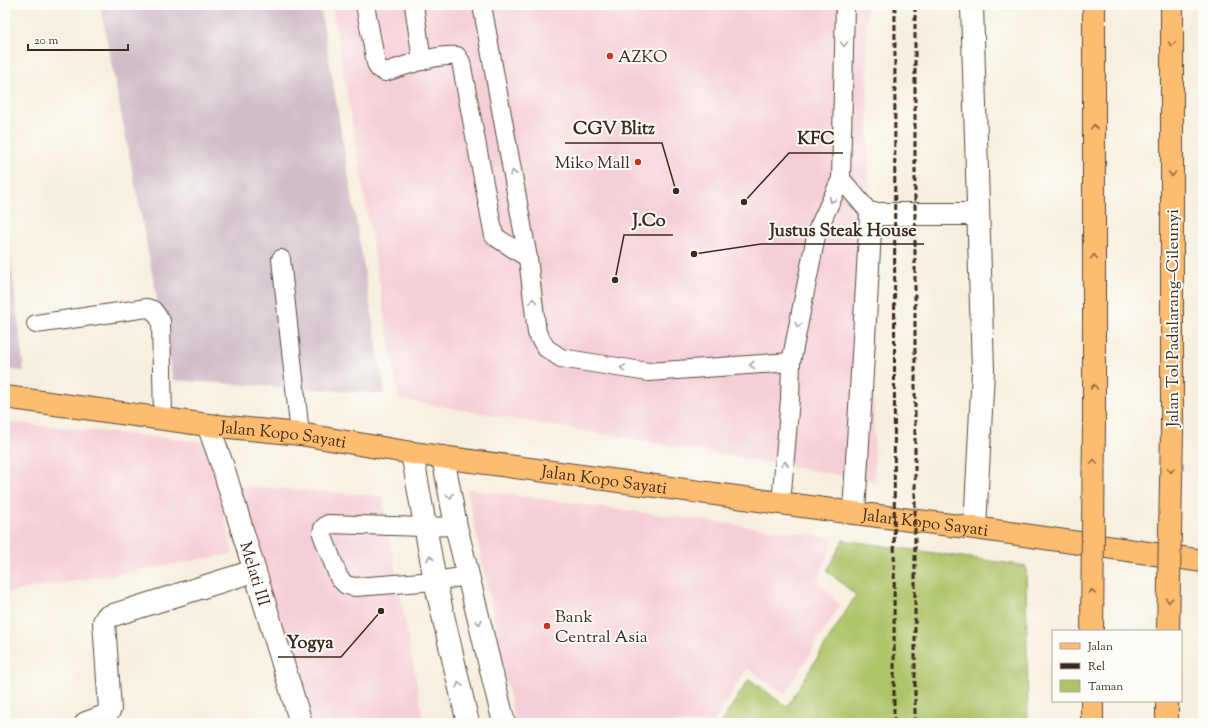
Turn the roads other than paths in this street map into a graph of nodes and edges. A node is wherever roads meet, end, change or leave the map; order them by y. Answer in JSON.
{"nodes":[{"id":1,"x":365,"y":5,"type":"edge"},
{"id":2,"x":414,"y":5,"type":"edge"},
{"id":3,"x":482,"y":5,"type":"edge"},
{"id":4,"x":845,"y":5,"type":"edge"},
{"id":5,"x":972,"y":5,"type":"edge"},
{"id":6,"x":1094,"y":5,"type":"edge"},
{"id":7,"x":1172,"y":5,"type":"edge"},
{"id":8,"x":422,"y":61,"type":"junction"},
{"id":9,"x":841,"y":178,"type":"junction"},
{"id":10,"x":871,"y":214,"type":"junction"},
{"id":11,"x":978,"y":214,"type":"junction"},
{"id":12,"x":528,"y":258,"type":"junction"},
{"id":13,"x":281,"y":259,"type":"dead end"},
{"id":14,"x":36,"y":324,"type":"dead end"},
{"id":15,"x":791,"y":362,"type":"junction"},
{"id":16,"x":5,"y":397,"type":"edge"},
{"id":17,"x":164,"y":418,"type":"junction"},
{"id":18,"x":208,"y":425,"type":"junction"},
{"id":19,"x":300,"y":434,"type":"junction"},
{"id":20,"x":412,"y":453,"type":"junction"},
{"id":21,"x":443,"y":457,"type":"junction"},
{"id":22,"x":781,"y":503,"type":"junction"},
{"id":23,"x":854,"y":513,"type":"junction"},
{"id":24,"x":456,"y":526,"type":"junction"},
{"id":25,"x":424,"y":527,"type":"junction"},
{"id":26,"x":975,"y":528,"type":"junction"},
{"id":27,"x":1203,"y":561,"type":"edge"},
{"id":28,"x":254,"y":571,"type":"junction"},
{"id":29,"x":468,"y":576,"type":"junction"},
{"id":30,"x":435,"y":581,"type":"junction"},
{"id":31,"x":1092,"y":630,"type":"edge"},
{"id":32,"x":1168,"y":630,"type":"edge"},
{"id":33,"x":1092,"y":702,"type":"edge"},
{"id":34,"x":1167,"y":702,"type":"edge"},
{"id":35,"x":86,"y":723,"type":"edge"},
{"id":36,"x":301,"y":723,"type":"edge"},
{"id":37,"x":468,"y":723,"type":"edge"},
{"id":38,"x":504,"y":723,"type":"edge"},
{"id":39,"x":1092,"y":723,"type":"edge"},
{"id":40,"x":1167,"y":723,"type":"edge"}],
"edges":[{"from":1,"to":8,"type":"lane"},
{"from":2,"to":8,"type":"lane"},
{"from":12,"to":3,"type":"lane","one_way":true},
{"from":4,"to":9,"type":"lane","one_way":true},
{"from":5,"to":11,"type":"street"},
{"from":31,"to":6,"type":"main road","one_way":true,"bridge":true},
{"from":7,"to":32,"type":"main road","name":"Jalan Tol Padalarang–Cileunyi","one_way":true,"bridge":true},
{"from":8,"to":12,"type":"lane"},
{"from":9,"to":10,"type":"lane"},
{"from":9,"to":15,"type":"lane","one_way":true},
{"from":10,"to":11,"type":"street"},
{"from":10,"to":23,"type":"street"},
{"from":11,"to":26,"type":"street"},
{"from":15,"to":12,"type":"lane","one_way":true},
{"from":13,"to":19,"type":"lane"},
{"from":14,"to":17,"type":"lane"},
{"from":22,"to":15,"type":"lane","one_way":true},
{"from":16,"to":17,"type":"main road","name":"Jalan Kopo Sayati"},
{"from":17,"to":18,"type":"main road","name":"Jalan Kopo Sayati"},
{"from":18,"to":19,"type":"main road","name":"Jalan Kopo Sayati"},
{"from":18,"to":28,"type":"street","name":"Melati III"},
{"from":19,"to":20,"type":"main road","name":"Jalan Kopo Sayati"},
{"from":20,"to":21,"type":"main road","name":"Jalan Kopo Sayati"},
{"from":20,"to":25,"type":"street"},
{"from":21,"to":22,"type":"main road","name":"Jalan Kopo Sayati"},
{"from":21,"to":24,"type":"street","one_way":true},
{"from":22,"to":23,"type":"main road","name":"Jalan Kopo Sayati"},
{"from":23,"to":26,"type":"main road","name":"Jalan Kopo Sayati"},
{"from":24,"to":25,"type":"lane"},
{"from":24,"to":29,"type":"street"},
{"from":30,"to":25,"type":"street","one_way":true},
{"from":25,"to":30,"type":"lane"},
{"from":26,"to":27,"type":"main road","name":"Jalan Kopo Sayati"},
{"from":28,"to":35,"type":"street"},
{"from":28,"to":36,"type":"street","name":"Melati III"},
{"from":29,"to":30,"type":"lane"},
{"from":29,"to":38,"type":"street","one_way":true},
{"from":37,"to":30,"type":"street","one_way":true},
{"from":33,"to":39,"type":"main road"},
{"from":34,"to":40,"type":"main road"}]}
